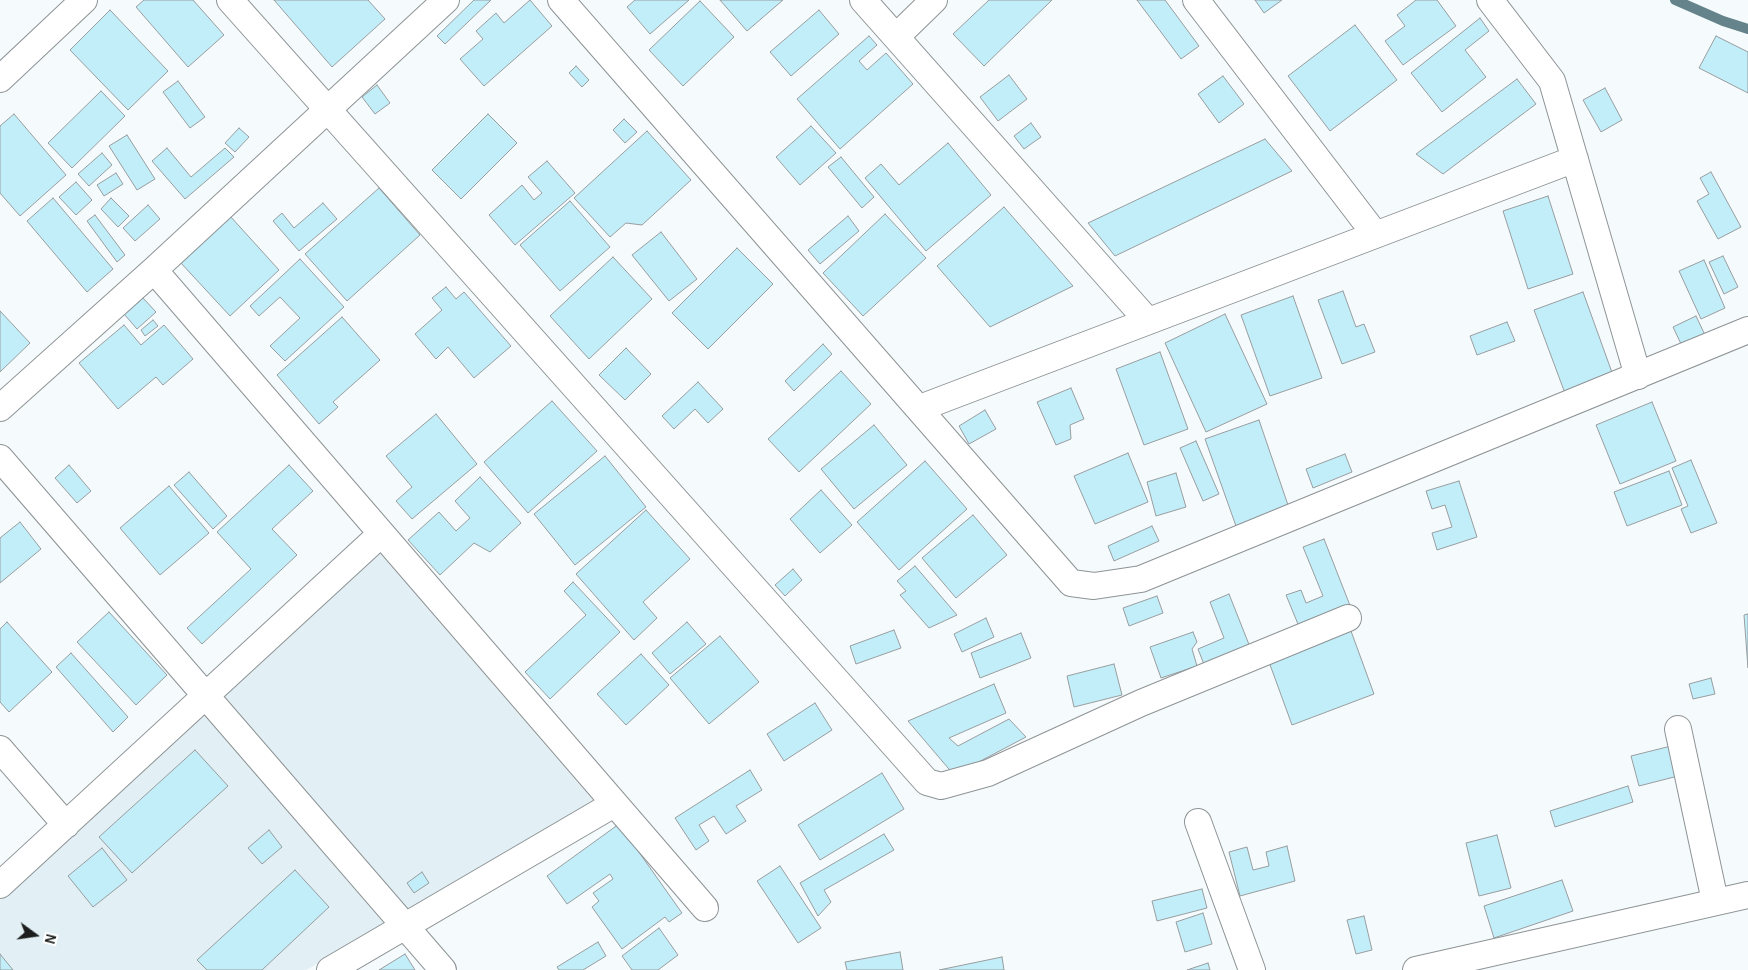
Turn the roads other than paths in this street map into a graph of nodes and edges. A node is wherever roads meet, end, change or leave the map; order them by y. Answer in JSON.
{"nodes":[{"id":1,"x":84,"y":0,"type":"edge"},
{"id":2,"x":230,"y":0,"type":"edge"},
{"id":3,"x":446,"y":0,"type":"edge"},
{"id":4,"x":561,"y":0,"type":"edge"},
{"id":5,"x":863,"y":0,"type":"edge"},
{"id":6,"x":934,"y":0,"type":"edge"},
{"id":7,"x":1196,"y":0,"type":"edge"},
{"id":8,"x":1490,"y":0,"type":"edge"},
{"id":9,"x":896,"y":37,"type":"junction"},
{"id":10,"x":0,"y":79,"type":"edge"},
{"id":11,"x":328,"y":109,"type":"junction"},
{"id":12,"x":1575,"y":159,"type":"junction"},
{"id":13,"x":1375,"y":234,"type":"junction"},
{"id":14,"x":154,"y":270,"type":"junction"},
{"id":15,"x":1147,"y":320,"type":"junction"},
{"id":16,"x":1748,"y":330,"type":"edge"},
{"id":17,"x":1638,"y":376,"type":"junction"},
{"id":18,"x":0,"y":408,"type":"edge"},
{"id":19,"x":920,"y":408,"type":"junction"},
{"id":20,"x":0,"y":458,"type":"edge"},
{"id":21,"x":381,"y":534,"type":"junction"},
{"id":22,"x":1348,"y":618,"type":"dead end"},
{"id":23,"x":206,"y":696,"type":"junction"},
{"id":24,"x":1678,"y":729,"type":"dead end"},
{"id":25,"x":0,"y":749,"type":"edge"},
{"id":26,"x":614,"y":804,"type":"junction"},
{"id":27,"x":1198,"y":822,"type":"dead end"},
{"id":28,"x":66,"y":825,"type":"junction"},
{"id":29,"x":0,"y":885,"type":"edge"},
{"id":30,"x":1748,"y":895,"type":"edge"},
{"id":31,"x":1715,"y":902,"type":"junction"},
{"id":32,"x":704,"y":908,"type":"dead end"},
{"id":33,"x":404,"y":926,"type":"junction"},
{"id":34,"x":330,"y":970,"type":"edge"},
{"id":35,"x":443,"y":970,"type":"edge"},
{"id":36,"x":1252,"y":970,"type":"edge"},
{"id":37,"x":1416,"y":970,"type":"edge"}],
"edges":[{"from":1,"to":10,"type":"street"},
{"from":2,"to":11,"type":"street"},
{"from":3,"to":11,"type":"street"},
{"from":4,"to":19,"type":"street"},
{"from":5,"to":9,"type":"street"},
{"from":6,"to":9,"type":"street"},
{"from":7,"to":13,"type":"street"},
{"from":8,"to":12,"type":"street"},
{"from":9,"to":15,"type":"street"},
{"from":11,"to":14,"type":"street"},
{"from":11,"to":22,"type":"street"},
{"from":12,"to":13,"type":"street"},
{"from":12,"to":17,"type":"street"},
{"from":13,"to":15,"type":"street"},
{"from":14,"to":18,"type":"street"},
{"from":14,"to":21,"type":"street"},
{"from":15,"to":19,"type":"street"},
{"from":16,"to":17,"type":"street"},
{"from":17,"to":19,"type":"street"},
{"from":20,"to":23,"type":"street"},
{"from":21,"to":23,"type":"street"},
{"from":21,"to":26,"type":"street"},
{"from":23,"to":28,"type":"street"},
{"from":23,"to":33,"type":"street"},
{"from":24,"to":31,"type":"street"},
{"from":25,"to":28,"type":"street"},
{"from":26,"to":32,"type":"street"},
{"from":26,"to":33,"type":"street"},
{"from":27,"to":36,"type":"street"},
{"from":28,"to":29,"type":"street"},
{"from":30,"to":31,"type":"street"},
{"from":31,"to":37,"type":"street"},
{"from":33,"to":34,"type":"street"},
{"from":33,"to":35,"type":"street"}]}
